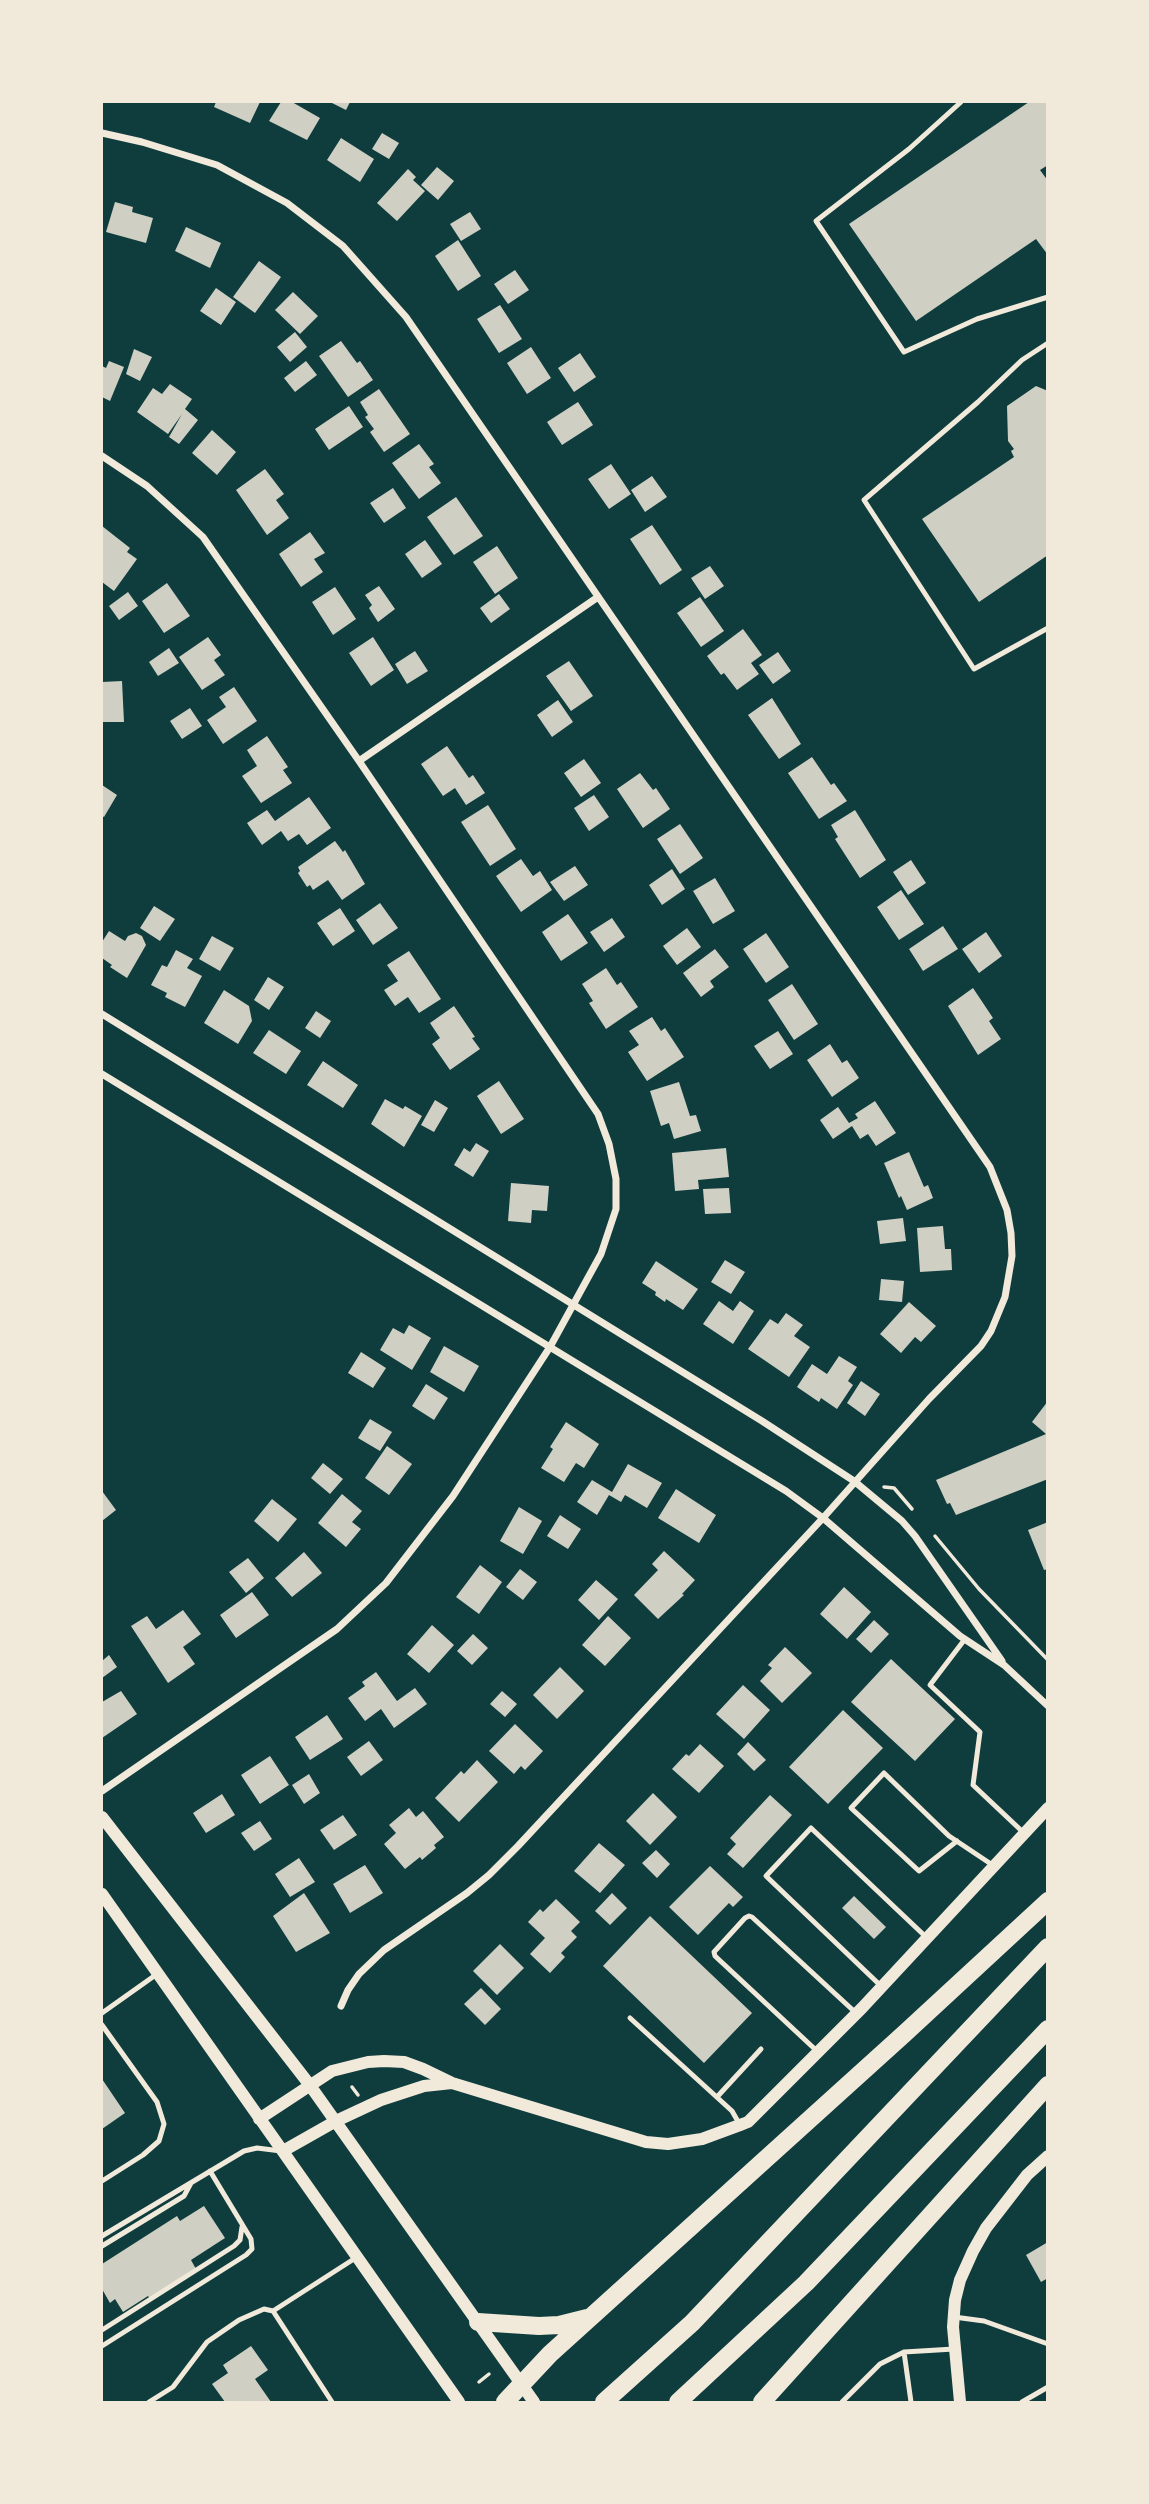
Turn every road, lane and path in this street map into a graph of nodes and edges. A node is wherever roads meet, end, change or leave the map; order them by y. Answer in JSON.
{"nodes":[{"id":1,"x":961,"y":102,"type":"edge"},
{"id":2,"x":102,"y":133,"type":"edge"},
{"id":3,"x":1048,"y":298,"type":"edge"},
{"id":4,"x":1048,"y":343,"type":"edge"},
{"id":5,"x":102,"y":456,"type":"edge"},
{"id":6,"x":598,"y":597,"type":"junction"},
{"id":7,"x":1048,"y":628,"type":"edge"},
{"id":8,"x":359,"y":761,"type":"junction"},
{"id":9,"x":102,"y":1014,"type":"edge"},
{"id":10,"x":102,"y":1074,"type":"edge"},
{"id":11,"x":575,"y":1305,"type":"junction"},
{"id":12,"x":550,"y":1347,"type":"junction"},
{"id":13,"x":854,"y":1481,"type":"junction"},
{"id":14,"x":823,"y":1518,"type":"junction"},
{"id":15,"x":957,"y":1563,"type":"dead end"},
{"id":16,"x":965,"y":1639,"type":"junction"},
{"id":17,"x":1048,"y":1660,"type":"edge"},
{"id":18,"x":1004,"y":1665,"type":"junction"},
{"id":19,"x":1048,"y":1706,"type":"edge"},
{"id":20,"x":102,"y":1791,"type":"edge"},
{"id":21,"x":1048,"y":1808,"type":"edge"},
{"id":22,"x":102,"y":1816,"type":"edge"},
{"id":23,"x":1025,"y":1834,"type":"junction"},
{"id":24,"x":957,"y":1842,"type":"junction"},
{"id":25,"x":994,"y":1866,"type":"junction"},
{"id":26,"x":102,"y":1895,"type":"edge"},
{"id":27,"x":1048,"y":1901,"type":"edge"},
{"id":28,"x":927,"y":1938,"type":"junction"},
{"id":29,"x":1048,"y":1947,"type":"edge"},
{"id":30,"x":157,"y":1974,"type":"junction"},
{"id":31,"x":882,"y":1987,"type":"junction"},
{"id":32,"x":341,"y":2006,"type":"dead end"},
{"id":33,"x":102,"y":2012,"type":"edge"},
{"id":34,"x":857,"y":2014,"type":"junction"},
{"id":35,"x":630,"y":2018,"type":"dead end"},
{"id":36,"x":102,"y":2025,"type":"edge"},
{"id":37,"x":1048,"y":2029,"type":"edge"},
{"id":38,"x":761,"y":2049,"type":"dead end"},
{"id":39,"x":818,"y":2052,"type":"junction"},
{"id":40,"x":452,"y":2083,"type":"junction"},
{"id":41,"x":309,"y":2084,"type":"junction"},
{"id":42,"x":1048,"y":2085,"type":"edge"},
{"id":43,"x":717,"y":2097,"type":"junction"},
{"id":44,"x":259,"y":2119,"type":"junction"},
{"id":45,"x":336,"y":2121,"type":"junction"},
{"id":46,"x":740,"y":2125,"type":"junction"},
{"id":47,"x":283,"y":2151,"type":"junction"},
{"id":48,"x":1048,"y":2156,"type":"edge"},
{"id":49,"x":210,"y":2171,"type":"junction"},
{"id":50,"x":102,"y":2181,"type":"edge"},
{"id":51,"x":191,"y":2183,"type":"junction"},
{"id":52,"x":242,"y":2224,"type":"junction"},
{"id":53,"x":102,"y":2236,"type":"edge"},
{"id":54,"x":102,"y":2246,"type":"edge"},
{"id":55,"x":356,"y":2257,"type":"junction"},
{"id":56,"x":273,"y":2311,"type":"junction"},
{"id":57,"x":954,"y":2316,"type":"junction"},
{"id":58,"x":590,"y":2318,"type":"junction"},
{"id":59,"x":102,"y":2322,"type":"edge"},
{"id":60,"x":478,"y":2322,"type":"junction"},
{"id":61,"x":110,"y":2325,"type":"junction"},
{"id":62,"x":102,"y":2330,"type":"edge"},
{"id":63,"x":1048,"y":2344,"type":"edge"},
{"id":64,"x":102,"y":2346,"type":"edge"},
{"id":65,"x":954,"y":2349,"type":"junction"},
{"id":66,"x":904,"y":2352,"type":"junction"},
{"id":67,"x":489,"y":2374,"type":"dead end"},
{"id":68,"x":479,"y":2382,"type":"dead end"},
{"id":69,"x":522,"y":2385,"type":"junction"},
{"id":70,"x":1048,"y":2387,"type":"edge"},
{"id":71,"x":149,"y":2403,"type":"edge"},
{"id":72,"x":332,"y":2403,"type":"edge"},
{"id":73,"x":458,"y":2403,"type":"edge"},
{"id":74,"x":505,"y":2403,"type":"edge"},
{"id":75,"x":534,"y":2403,"type":"edge"},
{"id":76,"x":604,"y":2403,"type":"edge"},
{"id":77,"x":678,"y":2403,"type":"edge"},
{"id":78,"x":762,"y":2403,"type":"edge"},
{"id":79,"x":842,"y":2403,"type":"edge"},
{"id":80,"x":911,"y":2403,"type":"edge"},
{"id":81,"x":960,"y":2403,"type":"edge"},
{"id":82,"x":1022,"y":2403,"type":"edge"}],
"edges":[{"from":1,"to":3,"type":"lane"},
{"from":2,"to":6,"type":"street"},
{"from":4,"to":7,"type":"lane"},
{"from":5,"to":8,"type":"street"},
{"from":6,"to":8,"type":"street"},
{"from":6,"to":13,"type":"street"},
{"from":8,"to":11,"type":"street"},
{"from":9,"to":11,"type":"street"},
{"from":10,"to":12,"type":"street"},
{"from":11,"to":12,"type":"street"},
{"from":11,"to":13,"type":"street"},
{"from":12,"to":14,"type":"street"},
{"from":12,"to":20,"type":"street"},
{"from":13,"to":14,"type":"street"},
{"from":13,"to":18,"type":"street"},
{"from":14,"to":16,"type":"street"},
{"from":14,"to":32,"type":"street"},
{"from":15,"to":17,"type":"path"},
{"from":16,"to":18,"type":"street"},
{"from":16,"to":23,"type":"lane"},
{"from":18,"to":19,"type":"street"},
{"from":21,"to":23,"type":"street"},
{"from":22,"to":41,"type":"street"},
{"from":23,"to":25,"type":"street"},
{"from":24,"to":24,"type":"lane"},
{"from":24,"to":25,"type":"lane"},
{"from":25,"to":28,"type":"street"},
{"from":26,"to":30,"type":"street"},
{"from":27,"to":58,"type":"main road"},
{"from":28,"to":31,"type":"street"},
{"from":28,"to":31,"type":"lane"},
{"from":29,"to":76,"type":"main road"},
{"from":30,"to":33,"type":"lane"},
{"from":30,"to":44,"type":"street"},
{"from":31,"to":34,"type":"street"},
{"from":34,"to":39,"type":"street"},
{"from":34,"to":39,"type":"lane"},
{"from":35,"to":43,"type":"lane"},
{"from":36,"to":50,"type":"lane"},
{"from":37,"to":77,"type":"main road"},
{"from":38,"to":43,"type":"lane"},
{"from":39,"to":46,"type":"street"},
{"from":40,"to":41,"type":"street"},
{"from":40,"to":45,"type":"street"},
{"from":40,"to":46,"type":"street"},
{"from":41,"to":44,"type":"street"},
{"from":41,"to":45,"type":"street"},
{"from":42,"to":78,"type":"main road"},
{"from":43,"to":46,"type":"lane"},
{"from":44,"to":47,"type":"street"},
{"from":45,"to":47,"type":"street"},
{"from":45,"to":60,"type":"street"},
{"from":47,"to":49,"type":"lane"},
{"from":47,"to":55,"type":"street"},
{"from":48,"to":57,"type":"street"},
{"from":49,"to":51,"type":"lane"},
{"from":49,"to":52,"type":"lane"},
{"from":51,"to":53,"type":"lane"},
{"from":51,"to":54,"type":"lane"},
{"from":52,"to":61,"type":"lane"},
{"from":52,"to":64,"type":"lane"},
{"from":55,"to":56,"type":"lane"},
{"from":55,"to":73,"type":"street"},
{"from":56,"to":71,"type":"lane"},
{"from":56,"to":72,"type":"lane"},
{"from":57,"to":63,"type":"lane"},
{"from":57,"to":65,"type":"street"},
{"from":58,"to":60,"type":"main road"},
{"from":58,"to":69,"type":"main road"},
{"from":59,"to":61,"type":"lane"},
{"from":60,"to":69,"type":"street"},
{"from":61,"to":62,"type":"lane"},
{"from":65,"to":66,"type":"lane"},
{"from":65,"to":81,"type":"street"},
{"from":66,"to":79,"type":"lane"},
{"from":66,"to":80,"type":"lane"},
{"from":67,"to":68,"type":"path"},
{"from":69,"to":74,"type":"main road"},
{"from":69,"to":75,"type":"street"},
{"from":70,"to":82,"type":"lane"}]}
